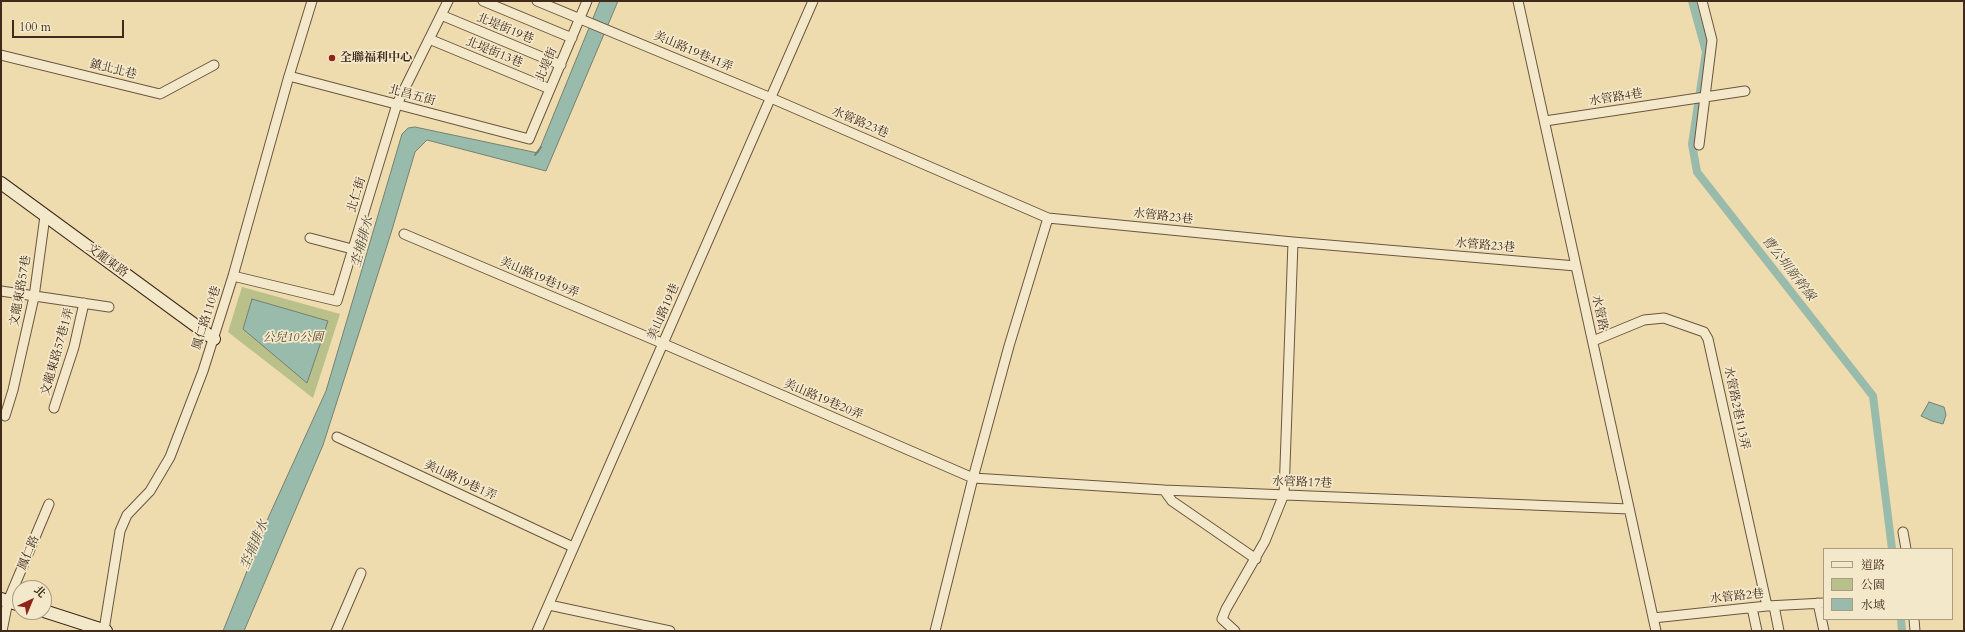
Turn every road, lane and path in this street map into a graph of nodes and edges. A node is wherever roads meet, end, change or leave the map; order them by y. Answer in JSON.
{"nodes":[{"id":1,"x":312,"y":1,"type":"edge"},
{"id":2,"x":448,"y":1,"type":"edge"},
{"id":3,"x":483,"y":1,"type":"edge"},
{"id":4,"x":537,"y":1,"type":"edge"},
{"id":5,"x":587,"y":1,"type":"edge"},
{"id":6,"x":813,"y":1,"type":"edge"},
{"id":7,"x":1518,"y":1,"type":"edge"},
{"id":8,"x":1702,"y":1,"type":"edge"},
{"id":9,"x":441,"y":15,"type":"junction"},
{"id":10,"x":582,"y":20,"type":"junction"},
{"id":11,"x":572,"y":38,"type":"junction"},
{"id":12,"x":429,"y":39,"type":"junction"},
{"id":13,"x":1,"y":55,"type":"edge"},
{"id":14,"x":561,"y":64,"type":"junction"},
{"id":15,"x":214,"y":65,"type":"dead end"},
{"id":16,"x":289,"y":76,"type":"junction"},
{"id":17,"x":550,"y":89,"type":"junction"},
{"id":18,"x":1745,"y":91,"type":"dead end"},
{"id":19,"x":1704,"y":96,"type":"junction"},
{"id":20,"x":771,"y":98,"type":"junction"},
{"id":21,"x":397,"y":104,"type":"junction"},
{"id":22,"x":1545,"y":121,"type":"junction"},
{"id":23,"x":529,"y":139,"type":"joint"},
{"id":24,"x":1700,"y":145,"type":"dead end"},
{"id":25,"x":1,"y":183,"type":"edge"},
{"id":26,"x":45,"y":216,"type":"junction"},
{"id":27,"x":1048,"y":218,"type":"junction"},
{"id":28,"x":404,"y":234,"type":"dead end"},
{"id":29,"x":310,"y":238,"type":"dead end"},
{"id":30,"x":1293,"y":242,"type":"junction"},
{"id":31,"x":352,"y":249,"type":"junction"},
{"id":32,"x":1576,"y":266,"type":"junction"},
{"id":33,"x":233,"y":276,"type":"junction"},
{"id":34,"x":1,"y":291,"type":"edge"},
{"id":35,"x":34,"y":297,"type":"junction"},
{"id":36,"x":84,"y":303,"type":"junction"},
{"id":37,"x":109,"y":307,"type":"dead end"},
{"id":38,"x":214,"y":339,"type":"junction"},
{"id":39,"x":1593,"y":341,"type":"junction"},
{"id":40,"x":664,"y":344,"type":"junction"},
{"id":41,"x":54,"y":408,"type":"dead end"},
{"id":42,"x":5,"y":416,"type":"dead end"},
{"id":43,"x":337,"y":437,"type":"dead end"},
{"id":44,"x":973,"y":478,"type":"junction"},
{"id":45,"x":1164,"y":490,"type":"junction"},
{"id":46,"x":1284,"y":494,"type":"junction"},
{"id":47,"x":49,"y":504,"type":"dead end"},
{"id":48,"x":1629,"y":509,"type":"junction"},
{"id":49,"x":1903,"y":532,"type":"dead end"},
{"id":50,"x":573,"y":547,"type":"junction"},
{"id":51,"x":1906,"y":548,"type":"edge"},
{"id":52,"x":1256,"y":559,"type":"junction"},
{"id":53,"x":361,"y":573,"type":"dead end"},
{"id":54,"x":4,"y":600,"type":"edge"},
{"id":55,"x":1821,"y":603,"type":"edge"},
{"id":56,"x":548,"y":605,"type":"junction"},
{"id":57,"x":1770,"y":606,"type":"junction"},
{"id":58,"x":1752,"y":608,"type":"junction"},
{"id":59,"x":52,"y":614,"type":"edge"},
{"id":60,"x":1653,"y":618,"type":"junction"},
{"id":61,"x":1914,"y":620,"type":"edge"},
{"id":62,"x":91,"y":629,"type":"edge"},
{"id":63,"x":2,"y":631,"type":"edge"},
{"id":64,"x":105,"y":631,"type":"edge"},
{"id":65,"x":336,"y":631,"type":"edge"},
{"id":66,"x":537,"y":631,"type":"edge"},
{"id":67,"x":670,"y":631,"type":"edge"},
{"id":68,"x":935,"y":631,"type":"edge"},
{"id":69,"x":1235,"y":631,"type":"edge"},
{"id":70,"x":1656,"y":631,"type":"edge"},
{"id":71,"x":1757,"y":631,"type":"edge"},
{"id":72,"x":1779,"y":631,"type":"edge"},
{"id":73,"x":1824,"y":631,"type":"edge"},
{"id":74,"x":1915,"y":631,"type":"edge"}],
"edges":[{"from":1,"to":16,"type":"street","name":"鳳仁路110巷"},
{"from":2,"to":9,"type":"street","name":"北仁街"},
{"from":3,"to":11,"type":"street"},
{"from":4,"to":10,"type":"street","name":"美山路19巷41弄"},
{"from":5,"to":10,"type":"street","name":"北堤街"},
{"from":6,"to":20,"type":"street","name":"美山路19巷"},
{"from":7,"to":22,"type":"street","name":"水管路"},
{"from":8,"to":19,"type":"street"},
{"from":9,"to":12,"type":"street","name":"北仁街"},
{"from":9,"to":14,"type":"street","name":"北堤街19巷"},
{"from":10,"to":11,"type":"street","name":"北堤街"},
{"from":10,"to":20,"type":"street","name":"美山路19巷41弄"},
{"from":11,"to":14,"type":"street","name":"北堤街"},
{"from":12,"to":17,"type":"street","name":"北堤街13巷"},
{"from":12,"to":21,"type":"street","name":"北仁街"},
{"from":13,"to":15,"type":"street","name":"鎮北北巷"},
{"from":14,"to":17,"type":"street","name":"北堤街"},
{"from":16,"to":21,"type":"street","name":"北昌五街"},
{"from":16,"to":33,"type":"street","name":"鳳仁路110巷"},
{"from":17,"to":23,"type":"street","name":"北堤街"},
{"from":18,"to":19,"type":"street","name":"水管路4巷"},
{"from":19,"to":22,"type":"street","name":"水管路4巷"},
{"from":19,"to":24,"type":"street"},
{"from":20,"to":27,"type":"street","name":"水管路23巷"},
{"from":20,"to":40,"type":"street","name":"美山路19巷"},
{"from":21,"to":23,"type":"street","name":"北昌五街"},
{"from":21,"to":31,"type":"street","name":"北仁街"},
{"from":22,"to":32,"type":"street","name":"水管路"},
{"from":25,"to":26,"type":"street","name":"文龍東路"},
{"from":26,"to":35,"type":"street","name":"文龍東路57巷"},
{"from":26,"to":38,"type":"street","name":"文龍東路"},
{"from":27,"to":30,"type":"street","name":"水管路23巷"},
{"from":27,"to":44,"type":"street"},
{"from":28,"to":40,"type":"street","name":"美山路19巷19弄"},
{"from":29,"to":31,"type":"street"},
{"from":30,"to":32,"type":"street","name":"水管路23巷"},
{"from":30,"to":46,"type":"street"},
{"from":31,"to":33,"type":"street","name":"北仁街"},
{"from":32,"to":39,"type":"street","name":"水管路"},
{"from":33,"to":38,"type":"street","name":"鳳仁路110巷"},
{"from":34,"to":35,"type":"street"},
{"from":35,"to":36,"type":"street"},
{"from":35,"to":42,"type":"street","name":"文龍東路57巷"},
{"from":36,"to":37,"type":"street"},
{"from":36,"to":41,"type":"street","name":"文龍東路57巷1弄"},
{"from":38,"to":64,"type":"street","name":"鳳仁路110巷"},
{"from":39,"to":48,"type":"street","name":"水管路"},
{"from":39,"to":57,"type":"street","name":"水管路2巷113弄"},
{"from":40,"to":44,"type":"street","name":"美山路19巷20弄"},
{"from":40,"to":50,"type":"street","name":"美山路19巷"},
{"from":43,"to":50,"type":"street","name":"美山路19巷1弄"},
{"from":44,"to":45,"type":"street","name":"水管路17巷"},
{"from":44,"to":68,"type":"street"},
{"from":45,"to":46,"type":"street","name":"水管路17巷"},
{"from":45,"to":52,"type":"street"},
{"from":46,"to":48,"type":"street","name":"水管路17巷"},
{"from":46,"to":52,"type":"street"},
{"from":47,"to":54,"type":"street","name":"鳳仁路"},
{"from":48,"to":60,"type":"street","name":"水管路"},
{"from":49,"to":51,"type":"street"},
{"from":50,"to":56,"type":"street","name":"美山路19巷"},
{"from":52,"to":69,"type":"street"},
{"from":53,"to":65,"type":"street"},
{"from":54,"to":63,"type":"street","name":"鳳仁路"},
{"from":55,"to":57,"type":"street","name":"水管路2巷"},
{"from":55,"to":73,"type":"street"},
{"from":56,"to":66,"type":"street","name":"美山路19巷"},
{"from":56,"to":67,"type":"street"},
{"from":57,"to":58,"type":"street","name":"水管路2巷"},
{"from":57,"to":72,"type":"street","name":"水管路2巷113弄"},
{"from":58,"to":60,"type":"street","name":"水管路2巷"},
{"from":58,"to":71,"type":"street"},
{"from":59,"to":62,"type":"street"},
{"from":60,"to":70,"type":"street","name":"水管路"},
{"from":61,"to":74,"type":"street"},
{"from":62,"to":64,"type":"street"}]}
